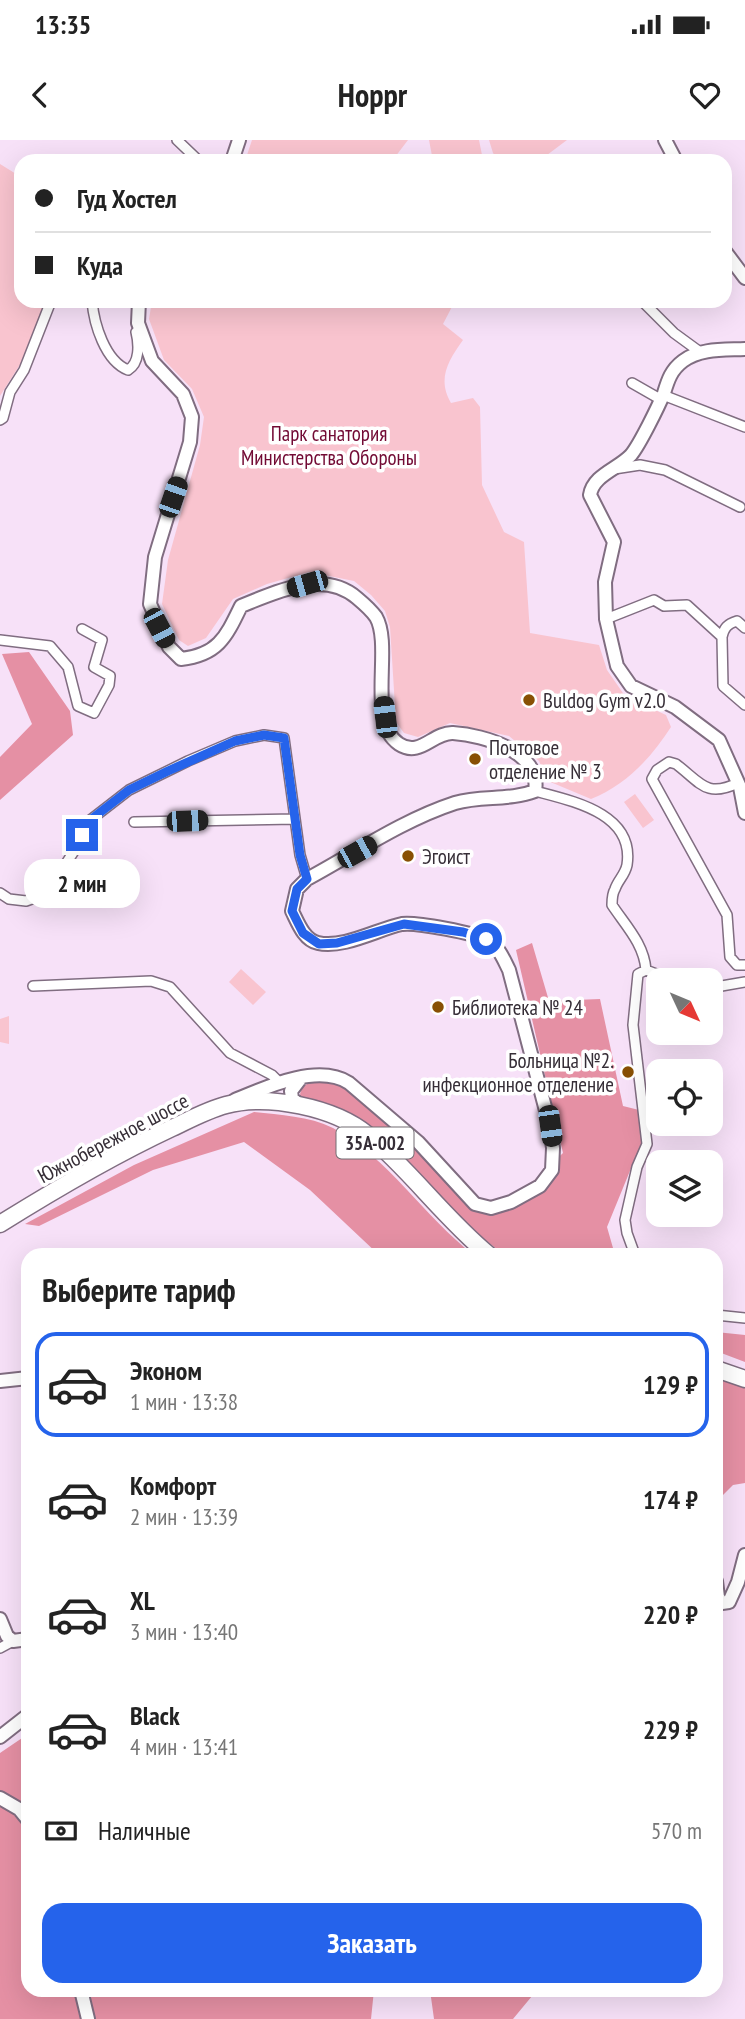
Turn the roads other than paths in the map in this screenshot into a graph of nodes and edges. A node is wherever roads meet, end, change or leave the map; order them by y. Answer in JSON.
{"nodes":[{"id":1,"x":177,"y":140,"type":"edge"},
{"id":2,"x":192,"y":154,"type":"edge"},
{"id":3,"x":732,"y":261,"type":"edge"},
{"id":4,"x":745,"y":278,"type":"edge"},
{"id":5,"x":48,"y":308,"type":"edge"},
{"id":6,"x":92,"y":308,"type":"edge"},
{"id":7,"x":135,"y":308,"type":"edge"},
{"id":8,"x":137,"y":308,"type":"edge"},
{"id":9,"x":649,"y":308,"type":"edge"},
{"id":10,"x":745,"y":349,"type":"edge"},
{"id":11,"x":700,"y":352,"type":"junction"},
{"id":12,"x":632,"y":383,"type":"dead end"},
{"id":13,"x":662,"y":397,"type":"junction"},
{"id":14,"x":0,"y":420,"type":"edge"},
{"id":15,"x":745,"y":428,"type":"edge"},
{"id":16,"x":613,"y":469,"type":"junction"},
{"id":17,"x":740,"y":507,"type":"dead end"},
{"id":18,"x":606,"y":619,"type":"junction"},
{"id":19,"x":745,"y":628,"type":"edge"},
{"id":20,"x":82,"y":629,"type":"dead end"},
{"id":21,"x":722,"y":637,"type":"junction"},
{"id":22,"x":0,"y":640,"type":"edge"},
{"id":23,"x":745,"y":705,"type":"edge"},
{"id":24,"x":741,"y":785,"type":"edge"},
{"id":25,"x":535,"y":791,"type":"junction"},
{"id":26,"x":745,"y":813,"type":"edge"},
{"id":27,"x":295,"y":819,"type":"junction"},
{"id":28,"x":134,"y":822,"type":"dead end"},
{"id":29,"x":307,"y":879,"type":"junction"},
{"id":30,"x":0,"y":893,"type":"edge"},
{"id":31,"x":745,"y":965,"type":"edge"},
{"id":32,"x":646,"y":970,"type":"joint"},
{"id":33,"x":745,"y":982,"type":"edge"},
{"id":34,"x":33,"y":986,"type":"dead end"},
{"id":35,"x":723,"y":986,"type":"edge"},
{"id":36,"x":301,"y":1079,"type":"junction"},
{"id":37,"x":279,"y":1082,"type":"junction"},
{"id":38,"x":226,"y":1105,"type":"junction"},
{"id":39,"x":269,"y":1105,"type":"junction"},
{"id":40,"x":300,"y":1106,"type":"junction"},
{"id":41,"x":0,"y":1224,"type":"edge"},
{"id":42,"x":0,"y":1231,"type":"edge"},
{"id":43,"x":471,"y":1248,"type":"edge"},
{"id":44,"x":482,"y":1248,"type":"edge"},
{"id":45,"x":632,"y":1248,"type":"edge"},
{"id":46,"x":723,"y":1316,"type":"edge"},
{"id":47,"x":745,"y":1318,"type":"edge"},
{"id":48,"x":723,"y":1365,"type":"edge"},
{"id":49,"x":723,"y":1371,"type":"edge"},
{"id":50,"x":745,"y":1373,"type":"edge"},
{"id":51,"x":21,"y":1379,"type":"edge"},
{"id":52,"x":745,"y":1379,"type":"edge"},
{"id":53,"x":0,"y":1381,"type":"edge"},
{"id":54,"x":745,"y":1555,"type":"edge"},
{"id":55,"x":723,"y":1603,"type":"edge"},
{"id":56,"x":0,"y":1619,"type":"edge"},
{"id":57,"x":21,"y":1640,"type":"edge"},
{"id":58,"x":13,"y":1641,"type":"junction"},
{"id":59,"x":0,"y":1648,"type":"edge"},
{"id":60,"x":21,"y":1721,"type":"edge"},
{"id":61,"x":0,"y":1737,"type":"edge"},
{"id":62,"x":0,"y":1798,"type":"edge"},
{"id":63,"x":21,"y":1811,"type":"edge"},
{"id":64,"x":83,"y":1997,"type":"edge"},
{"id":65,"x":88,"y":2019,"type":"edge"}],
"edges":[{"from":1,"to":2,"type":"street"},
{"from":3,"to":4,"type":"main road"},
{"from":5,"to":14,"type":"street"},
{"from":6,"to":7,"type":"street"},
{"from":8,"to":25,"type":"main road"},
{"from":9,"to":11,"type":"street"},
{"from":10,"to":11,"type":"main road"},
{"from":11,"to":13,"type":"main road"},
{"from":12,"to":13,"type":"street"},
{"from":13,"to":15,"type":"street"},
{"from":13,"to":16,"type":"main road"},
{"from":16,"to":17,"type":"street"},
{"from":16,"to":18,"type":"main road"},
{"from":18,"to":21,"type":"street"},
{"from":18,"to":24,"type":"main road"},
{"from":19,"to":21,"type":"street"},
{"from":20,"to":22,"type":"street"},
{"from":21,"to":23,"type":"street"},
{"from":24,"to":26,"type":"main road"},
{"from":24,"to":31,"type":"street"},
{"from":25,"to":29,"type":"main road"},
{"from":25,"to":32,"type":"street"},
{"from":27,"to":28,"type":"street"},
{"from":27,"to":29,"type":"street"},
{"from":27,"to":30,"type":"street"},
{"from":29,"to":36,"type":"main road"},
{"from":32,"to":45,"type":"street"},
{"from":33,"to":35,"type":"street"},
{"from":34,"to":37,"type":"street"},
{"from":36,"to":37,"type":"main road"},
{"from":36,"to":40,"type":"main road"},
{"from":37,"to":38,"type":"main road"},
{"from":37,"to":39,"type":"main road"},
{"from":38,"to":39,"type":"highway","name":"Южнобережное шоссе","number":"35А-002"},
{"from":38,"to":41,"type":"highway","name":"Южнобережное шоссе","number":"35А-002"},
{"from":39,"to":40,"type":"highway","name":"Южнобережное шоссе","number":"35А-002"},
{"from":39,"to":42,"type":"highway","name":"Южнобережное шоссе","number":"35А-002"},
{"from":39,"to":43,"type":"highway","name":"Южнобережное шоссе","number":"35А-002"},
{"from":40,"to":44,"type":"highway","name":"Южнобережное шоссе","number":"35А-002"},
{"from":46,"to":47,"type":"street"},
{"from":48,"to":50,"type":"highway"},
{"from":49,"to":52,"type":"highway"},
{"from":51,"to":53,"type":"main road"},
{"from":54,"to":55,"type":"main road"},
{"from":56,"to":58,"type":"main road"},
{"from":57,"to":58,"type":"main road"},
{"from":58,"to":59,"type":"street"},
{"from":60,"to":61,"type":"main road"},
{"from":62,"to":63,"type":"main road"},
{"from":64,"to":65,"type":"main road"}]}
